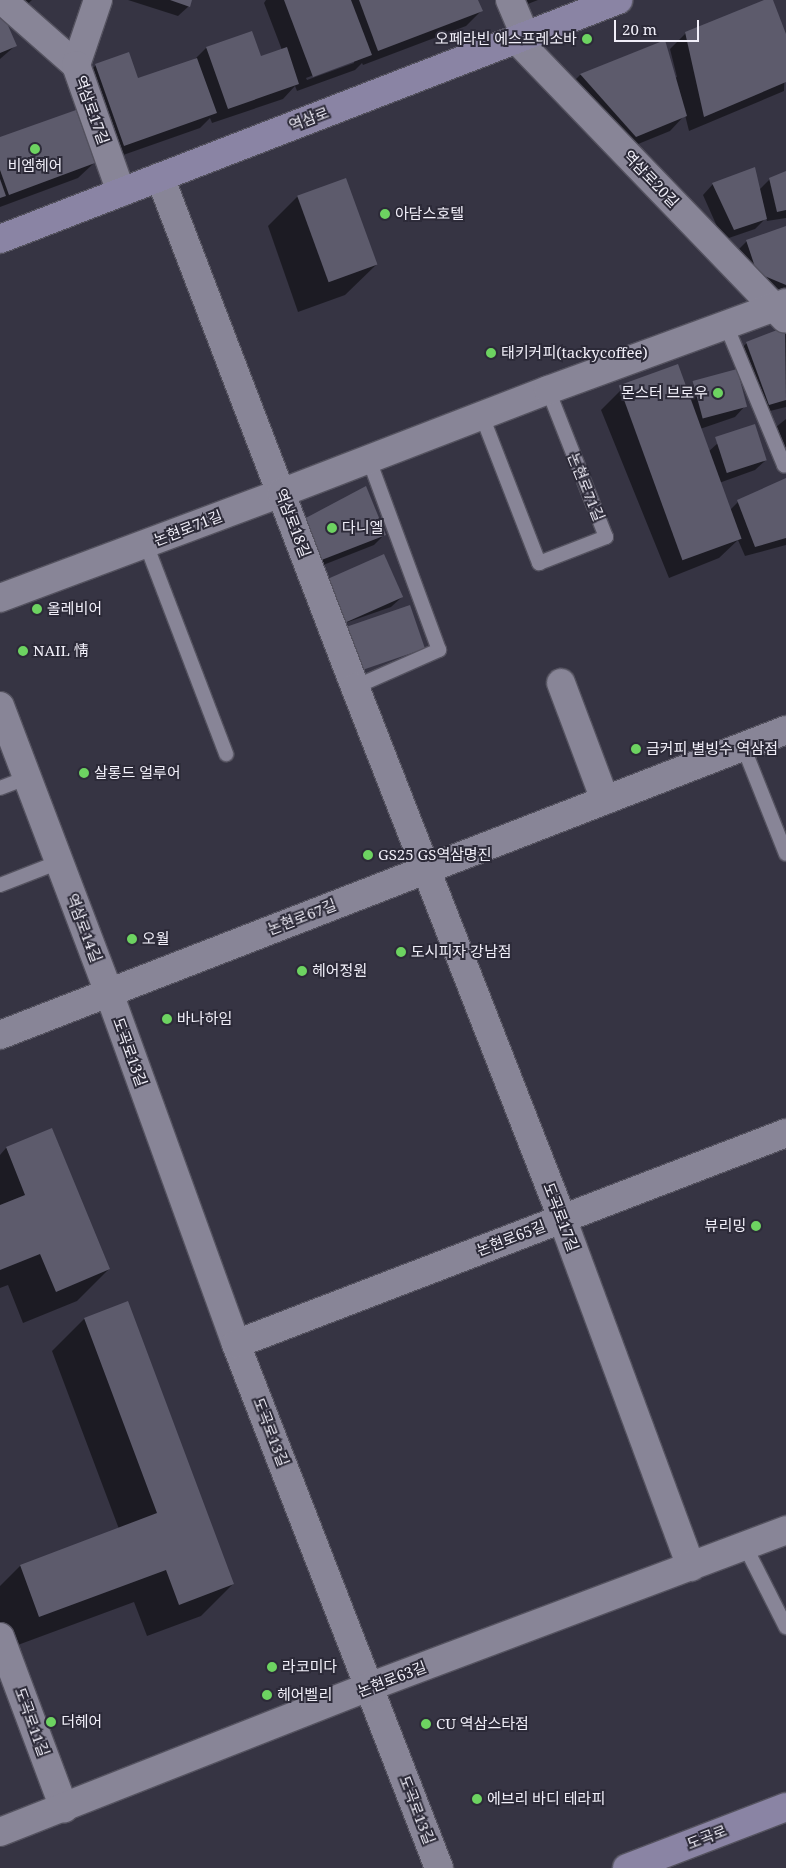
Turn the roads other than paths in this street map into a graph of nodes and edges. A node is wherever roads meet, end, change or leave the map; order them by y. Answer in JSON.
{"nodes":[{"id":1,"x":2,"y":0,"type":"edge"},
{"id":2,"x":98,"y":0,"type":"edge"},
{"id":3,"x":510,"y":0,"type":"edge"},
{"id":4,"x":618,"y":0,"type":"edge"},
{"id":5,"x":521,"y":37,"type":"junction"},
{"id":6,"x":76,"y":65,"type":"junction"},
{"id":7,"x":160,"y":177,"type":"junction"},
{"id":8,"x":121,"y":192,"type":"junction"},
{"id":9,"x":0,"y":239,"type":"edge"},
{"id":10,"x":782,"y":310,"type":"edge"},
{"id":11,"x":726,"y":325,"type":"junction"},
{"id":12,"x":548,"y":390,"type":"junction"},
{"id":13,"x":482,"y":416,"type":"junction"},
{"id":14,"x":369,"y":460,"type":"junction"},
{"id":15,"x":786,"y":464,"type":"edge"},
{"id":16,"x":281,"y":493,"type":"junction"},
{"id":17,"x":146,"y":544,"type":"junction"},
{"id":18,"x":0,"y":598,"type":"edge"},
{"id":19,"x":560,"y":683,"type":"dead end"},
{"id":20,"x":355,"y":687,"type":"junction"},
{"id":21,"x":0,"y":706,"type":"edge"},
{"id":22,"x":786,"y":730,"type":"edge"},
{"id":23,"x":743,"y":746,"type":"junction"},
{"id":24,"x":226,"y":754,"type":"dead end"},
{"id":25,"x":26,"y":778,"type":"junction"},
{"id":26,"x":0,"y":788,"type":"edge"},
{"id":27,"x":605,"y":800,"type":"junction"},
{"id":28,"x":786,"y":854,"type":"edge"},
{"id":29,"x":59,"y":862,"type":"junction"},
{"id":30,"x":427,"y":869,"type":"junction"},
{"id":31,"x":0,"y":885,"type":"edge"},
{"id":32,"x":109,"y":993,"type":"junction"},
{"id":33,"x":0,"y":1035,"type":"edge"},
{"id":34,"x":786,"y":1133,"type":"edge"},
{"id":35,"x":562,"y":1218,"type":"junction"},
{"id":36,"x":236,"y":1344,"type":"junction"},
{"id":37,"x":786,"y":1530,"type":"edge"},
{"id":38,"x":745,"y":1546,"type":"junction"},
{"id":39,"x":691,"y":1567,"type":"junction"},
{"id":40,"x":786,"y":1627,"type":"edge"},
{"id":41,"x":0,"y":1637,"type":"edge"},
{"id":42,"x":369,"y":1687,"type":"junction"},
{"id":43,"x":786,"y":1807,"type":"edge"},
{"id":44,"x":64,"y":1808,"type":"junction"},
{"id":45,"x":0,"y":1832,"type":"edge"},
{"id":46,"x":440,"y":1868,"type":"edge"},
{"id":47,"x":627,"y":1868,"type":"edge"}],
"edges":[{"from":1,"to":6,"type":"street"},
{"from":2,"to":6,"type":"street","name":"역삼로17길"},
{"from":3,"to":5,"type":"street"},
{"from":4,"to":5,"type":"main road","name":"역삼로"},
{"from":5,"to":7,"type":"main road","name":"역삼로"},
{"from":5,"to":10,"type":"street","name":"역삼로20길"},
{"from":6,"to":8,"type":"street","name":"역삼로17길"},
{"from":7,"to":8,"type":"main road","name":"역삼로"},
{"from":7,"to":16,"type":"street","name":"역삼로18길"},
{"from":8,"to":9,"type":"main road","name":"역삼로"},
{"from":10,"to":11,"type":"street","name":"논현로71길"},
{"from":11,"to":12,"type":"street","name":"논현로71길"},
{"from":11,"to":15,"type":"lane"},
{"from":12,"to":13,"type":"street","name":"논현로71길"},
{"from":12,"to":13,"type":"lane","name":"논현로71길"},
{"from":13,"to":14,"type":"street","name":"논현로71길"},
{"from":14,"to":16,"type":"street","name":"논현로71길"},
{"from":14,"to":20,"type":"lane"},
{"from":16,"to":17,"type":"street","name":"논현로71길"},
{"from":16,"to":20,"type":"street","name":"역삼로18길"},
{"from":17,"to":18,"type":"street","name":"논현로71길"},
{"from":17,"to":24,"type":"lane","name":"논현로71길"},
{"from":19,"to":27,"type":"street"},
{"from":20,"to":30,"type":"street","name":"역삼로18길"},
{"from":21,"to":25,"type":"street","name":"역삼로14길"},
{"from":22,"to":23,"type":"street","name":"논현로67길"},
{"from":23,"to":27,"type":"street","name":"논현로67길"},
{"from":23,"to":28,"type":"lane"},
{"from":25,"to":26,"type":"lane"},
{"from":25,"to":29,"type":"street","name":"역삼로14길"},
{"from":27,"to":30,"type":"street","name":"논현로67길"},
{"from":29,"to":31,"type":"lane"},
{"from":29,"to":32,"type":"street","name":"역삼로14길"},
{"from":30,"to":32,"type":"street","name":"논현로67길"},
{"from":30,"to":35,"type":"street","name":"도곡로17길"},
{"from":32,"to":33,"type":"street","name":"논현로67길"},
{"from":32,"to":36,"type":"street","name":"도곡로13길"},
{"from":34,"to":35,"type":"street","name":"논현로65길"},
{"from":35,"to":36,"type":"street","name":"논현로65길"},
{"from":35,"to":39,"type":"street","name":"도곡로17길"},
{"from":36,"to":42,"type":"street","name":"도곡로13길"},
{"from":37,"to":38,"type":"street","name":"논현로63길"},
{"from":38,"to":39,"type":"street","name":"논현로63길"},
{"from":38,"to":40,"type":"lane"},
{"from":39,"to":42,"type":"street","name":"논현로63길"},
{"from":41,"to":44,"type":"street","name":"도곡로11길"},
{"from":42,"to":44,"type":"street","name":"논현로63길"},
{"from":42,"to":46,"type":"street","name":"도곡로13길"},
{"from":43,"to":47,"type":"main road","name":"도곡로"},
{"from":44,"to":45,"type":"street","name":"논현로63길"}]}
